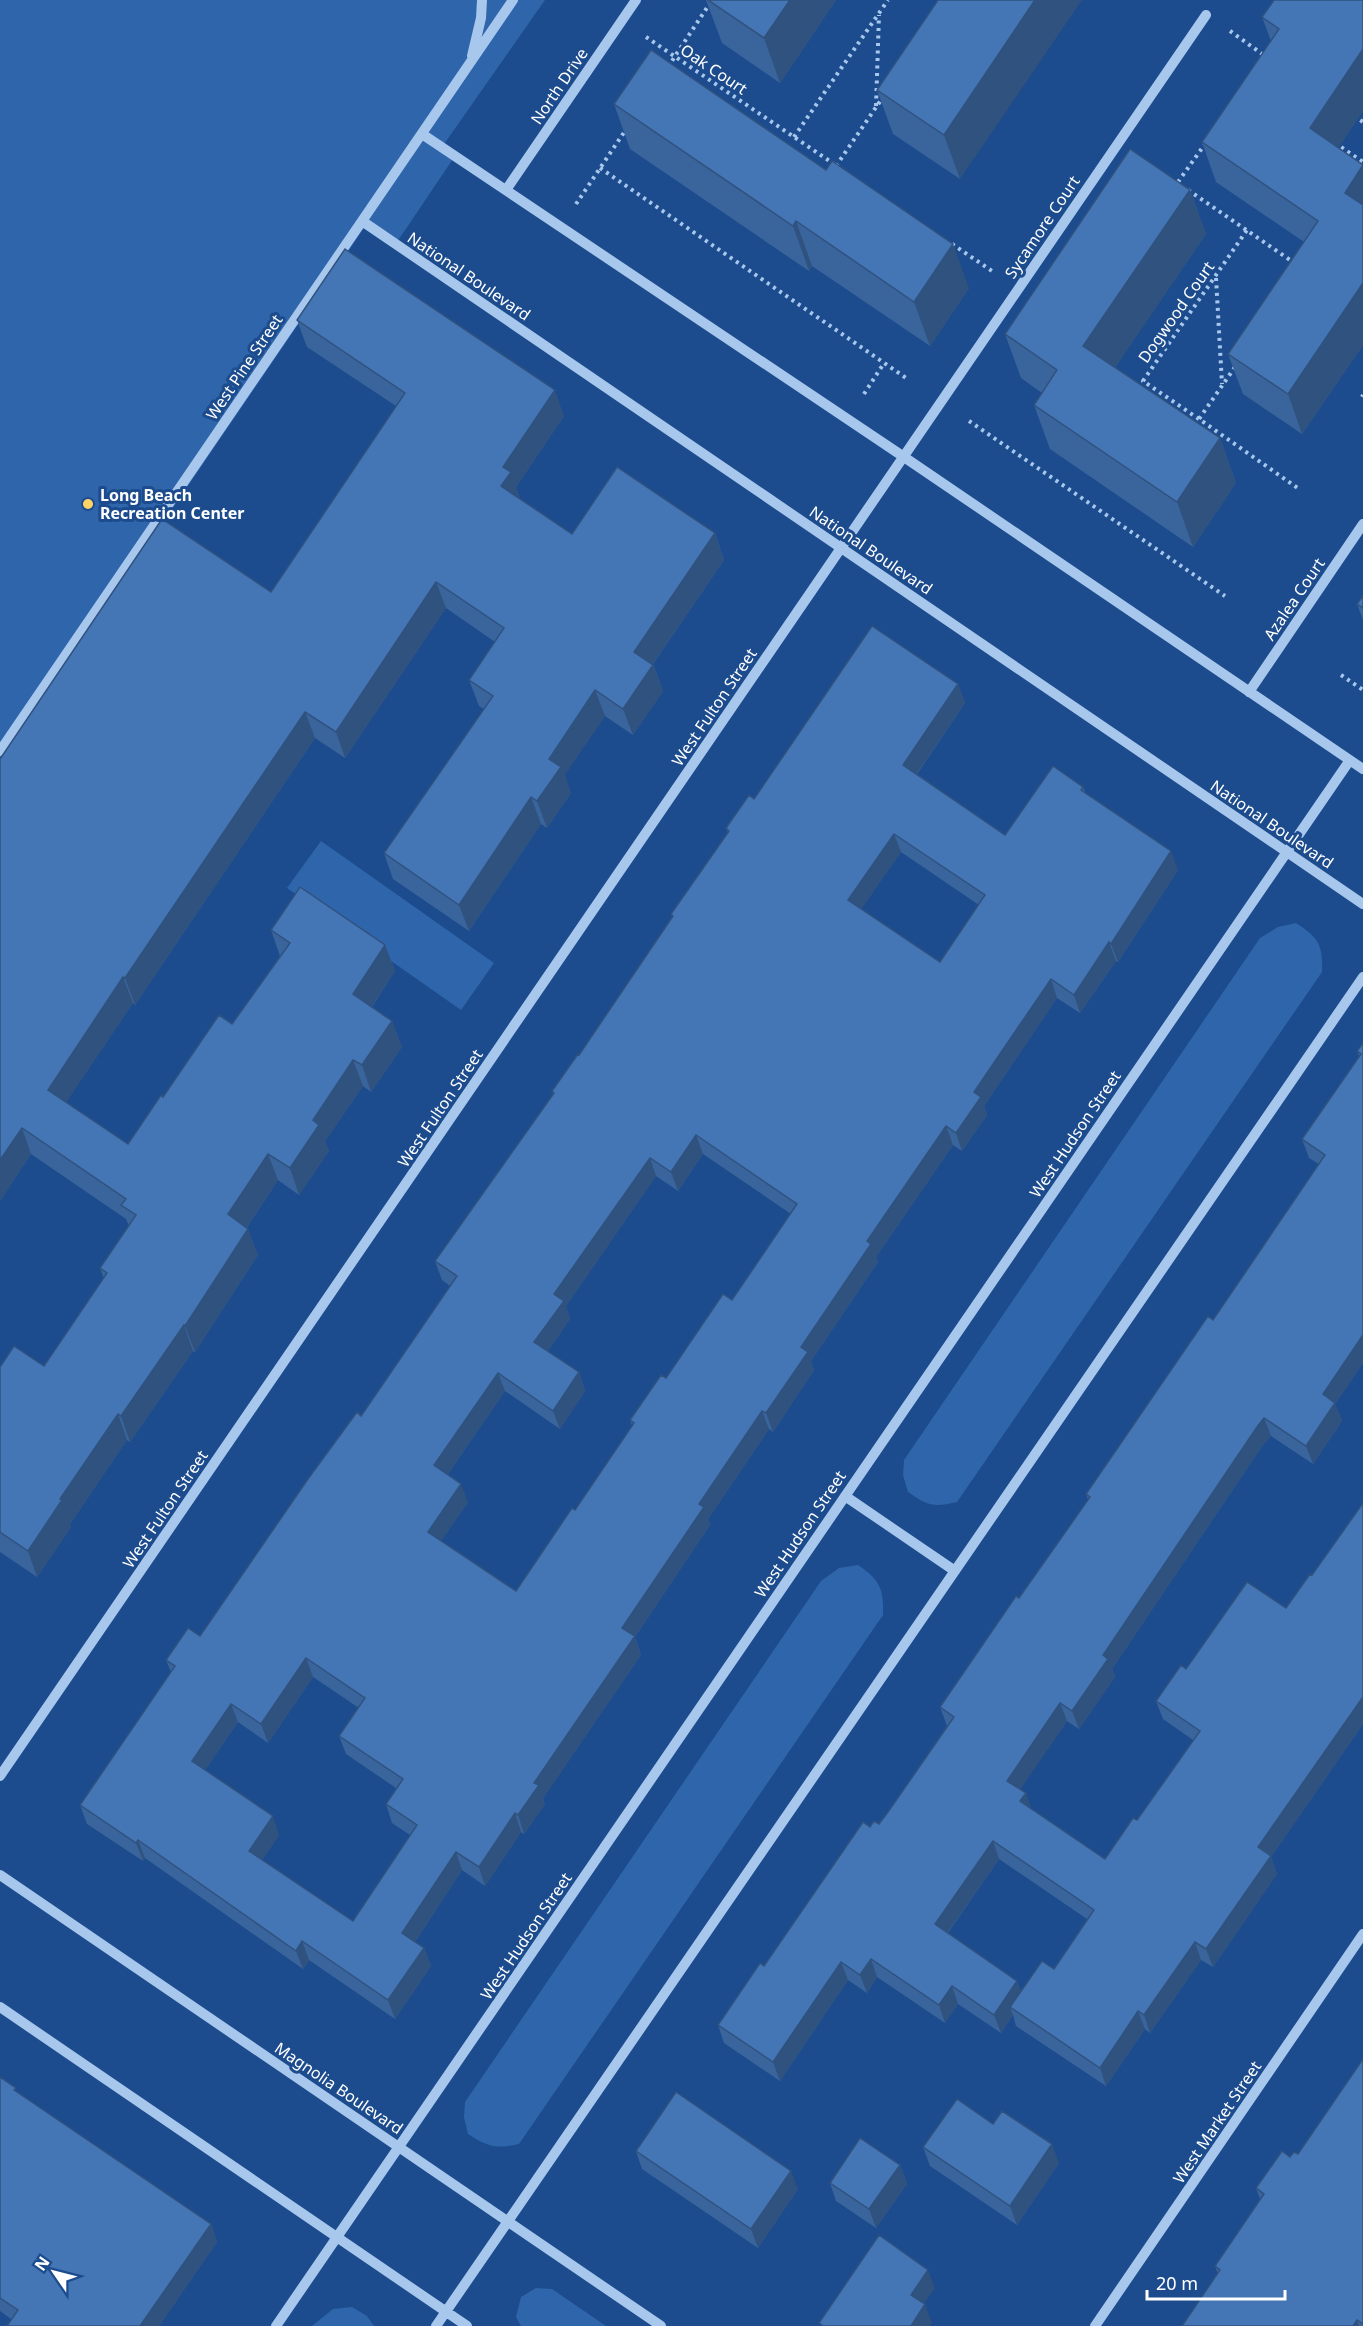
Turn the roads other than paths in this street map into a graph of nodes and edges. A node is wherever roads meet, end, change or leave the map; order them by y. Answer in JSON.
{"nodes":[{"id":1,"x":482,"y":0,"type":"edge"},
{"id":2,"x":513,"y":0,"type":"edge"},
{"id":3,"x":636,"y":0,"type":"edge"},
{"id":4,"x":1206,"y":15,"type":"road end"},
{"id":5,"x":470,"y":64,"type":"junction"},
{"id":6,"x":422,"y":134,"type":"junction"},
{"id":7,"x":506,"y":190,"type":"junction"},
{"id":8,"x":362,"y":221,"type":"junction"},
{"id":9,"x":904,"y":457,"type":"junction"},
{"id":10,"x":1363,"y":524,"type":"edge"},
{"id":11,"x":841,"y":549,"type":"junction"},
{"id":12,"x":1249,"y":692,"type":"junction"},
{"id":13,"x":0,"y":751,"type":"edge"},
{"id":14,"x":1350,"y":760,"type":"junction"},
{"id":15,"x":1363,"y":769,"type":"edge"},
{"id":16,"x":1287,"y":852,"type":"junction"},
{"id":17,"x":1363,"y":904,"type":"edge"},
{"id":18,"x":1363,"y":977,"type":"edge"},
{"id":19,"x":845,"y":1496,"type":"junction"},
{"id":20,"x":955,"y":1571,"type":"junction"},
{"id":21,"x":0,"y":1776,"type":"edge"},
{"id":22,"x":0,"y":1875,"type":"edge"},
{"id":23,"x":1363,"y":1934,"type":"edge"},
{"id":24,"x":0,"y":2007,"type":"edge"},
{"id":25,"x":399,"y":2147,"type":"junction"},
{"id":26,"x":508,"y":2222,"type":"junction"},
{"id":27,"x":337,"y":2237,"type":"junction"},
{"id":28,"x":446,"y":2312,"type":"junction"},
{"id":29,"x":276,"y":2326,"type":"edge"},
{"id":30,"x":436,"y":2326,"type":"edge"},
{"id":31,"x":467,"y":2326,"type":"edge"},
{"id":32,"x":661,"y":2326,"type":"edge"},
{"id":33,"x":1095,"y":2326,"type":"edge"}],
"edges":[{"from":1,"to":5,"type":"street"},
{"from":2,"to":5,"type":"street","name":"West Pine Street"},
{"from":3,"to":7,"type":"street","name":"North Drive"},
{"from":4,"to":9,"type":"street","name":"Sycamore Court"},
{"from":5,"to":6,"type":"street","name":"West Pine Street"},
{"from":6,"to":7,"type":"street"},
{"from":6,"to":8,"type":"street","name":"West Pine Street"},
{"from":7,"to":9,"type":"street"},
{"from":8,"to":11,"type":"street","name":"National Boulevard"},
{"from":8,"to":13,"type":"street","name":"West Pine Street"},
{"from":9,"to":11,"type":"street","name":"West Fulton Street"},
{"from":9,"to":12,"type":"street"},
{"from":10,"to":12,"type":"street","name":"Azalea Court"},
{"from":11,"to":16,"type":"street","name":"National Boulevard"},
{"from":11,"to":21,"type":"street","name":"West Fulton Street"},
{"from":12,"to":14,"type":"street"},
{"from":14,"to":15,"type":"street"},
{"from":14,"to":16,"type":"street","name":"West Hudson Street"},
{"from":16,"to":17,"type":"street","name":"National Boulevard"},
{"from":16,"to":19,"type":"street","name":"West Hudson Street"},
{"from":18,"to":20,"type":"street"},
{"from":19,"to":20,"type":"street"},
{"from":19,"to":25,"type":"street","name":"West Hudson Street"},
{"from":20,"to":26,"type":"street"},
{"from":22,"to":25,"type":"street","name":"Magnolia Boulevard"},
{"from":23,"to":33,"type":"street","name":"West Market Street"},
{"from":24,"to":27,"type":"street"},
{"from":25,"to":26,"type":"street","name":"Magnolia Boulevard"},
{"from":25,"to":27,"type":"street","name":"West Hudson Street"},
{"from":26,"to":28,"type":"street"},
{"from":26,"to":32,"type":"street","name":"Magnolia Boulevard"},
{"from":27,"to":28,"type":"street"},
{"from":27,"to":29,"type":"street","name":"West Hudson Street"},
{"from":28,"to":30,"type":"street"},
{"from":28,"to":31,"type":"street"}]}
